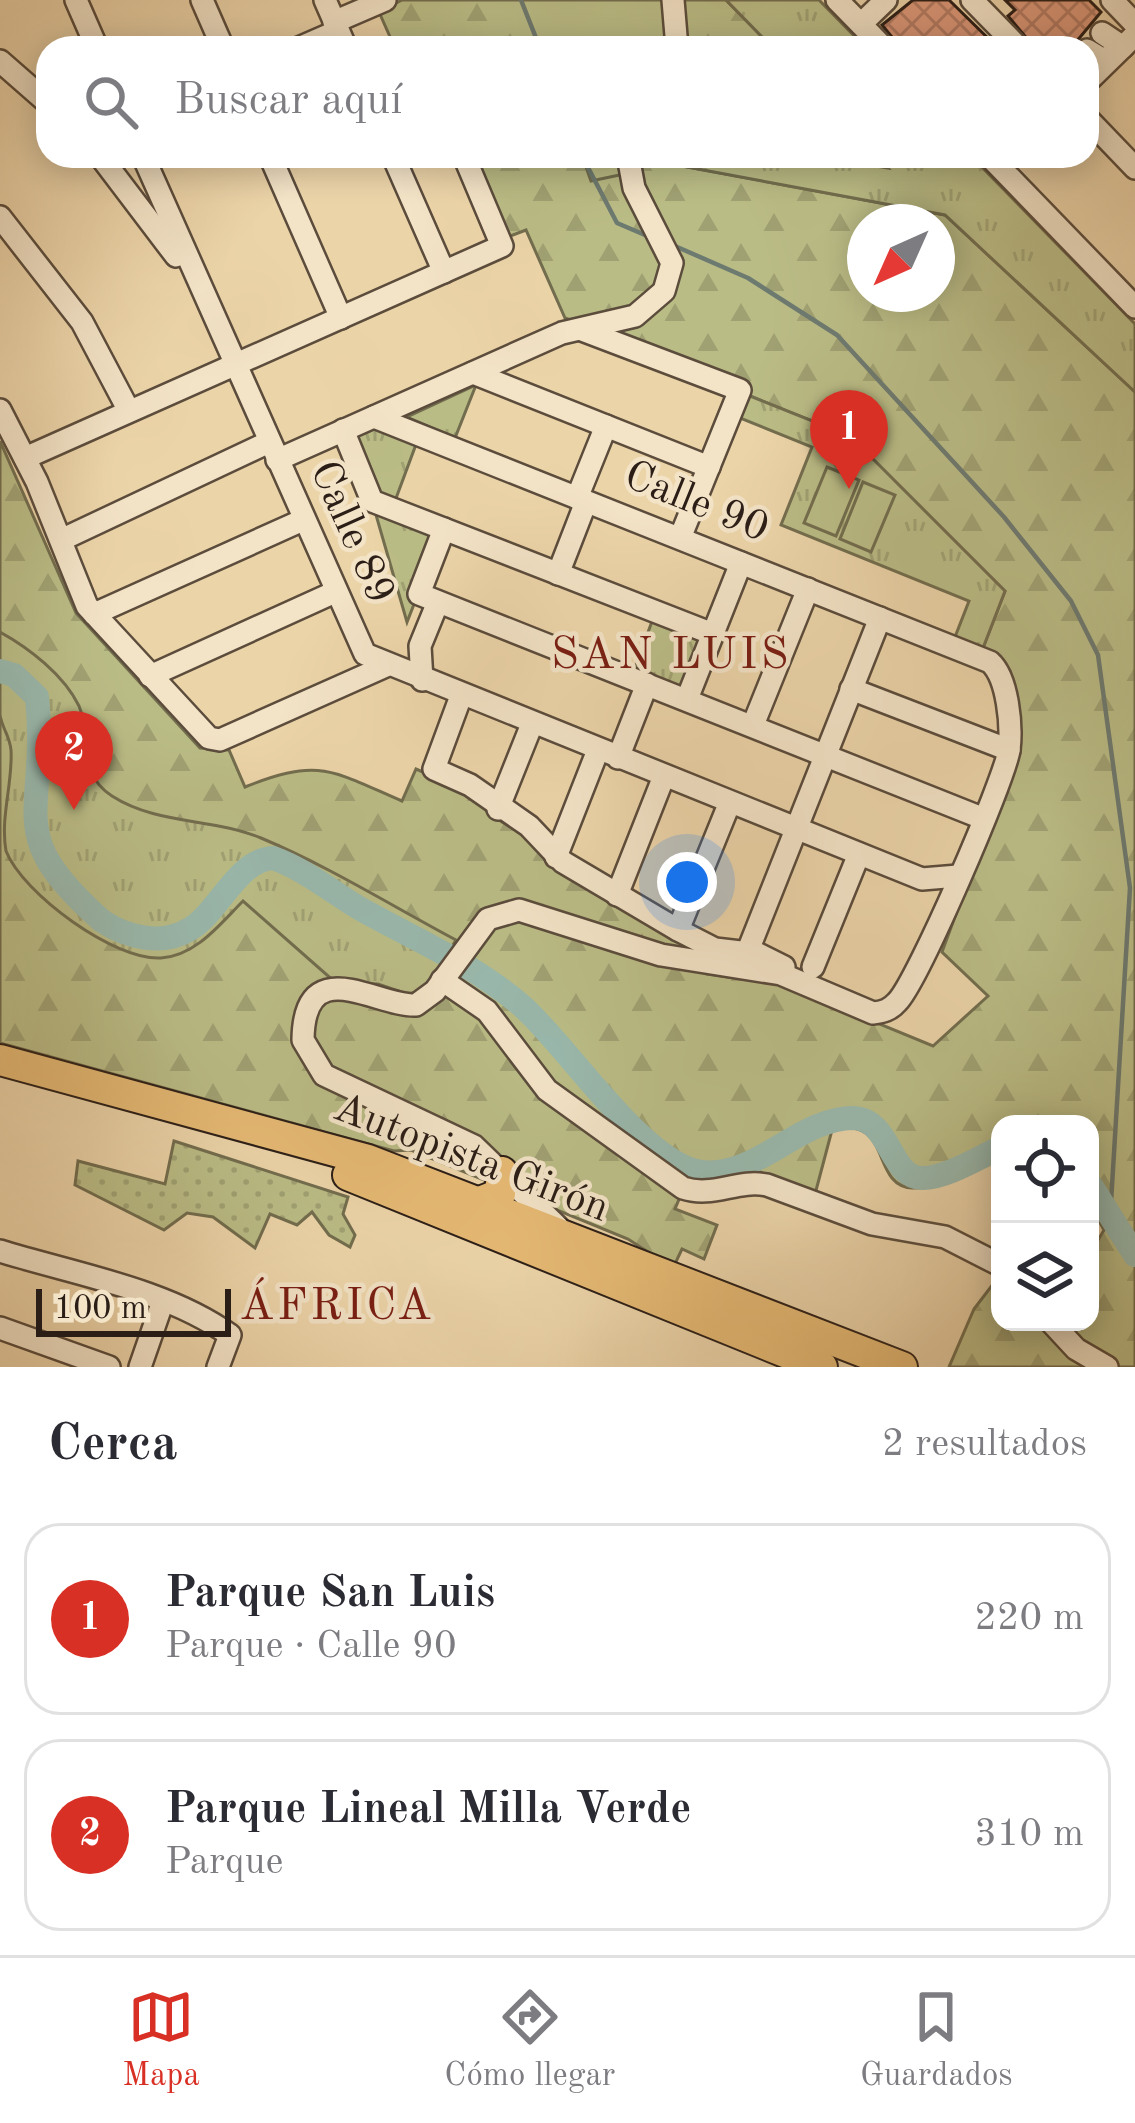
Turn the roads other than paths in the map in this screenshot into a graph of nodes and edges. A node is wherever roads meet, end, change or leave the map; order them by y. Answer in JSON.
{"nodes":[{"id":1,"x":76,"y":0,"type":"edge"},
{"id":2,"x":202,"y":0,"type":"edge"},
{"id":3,"x":325,"y":0,"type":"edge"},
{"id":4,"x":385,"y":0,"type":"edge"},
{"id":5,"x":673,"y":0,"type":"edge"},
{"id":6,"x":837,"y":0,"type":"edge"},
{"id":7,"x":886,"y":0,"type":"edge"},
{"id":8,"x":972,"y":0,"type":"edge"},
{"id":9,"x":1112,"y":0,"type":"edge"},
{"id":10,"x":861,"y":24,"type":"junction"},
{"id":11,"x":1135,"y":24,"type":"edge"},
{"id":12,"x":339,"y":34,"type":"edge"},
{"id":13,"x":92,"y":36,"type":"edge"},
{"id":14,"x":218,"y":36,"type":"edge"},
{"id":15,"x":676,"y":36,"type":"edge"},
{"id":16,"x":872,"y":36,"type":"edge"},
{"id":17,"x":1007,"y":36,"type":"edge"},
{"id":18,"x":1124,"y":46,"type":"edge"},
{"id":19,"x":0,"y":61,"type":"edge"},
{"id":20,"x":1099,"y":70,"type":"edge"},
{"id":21,"x":36,"y":92,"type":"edge"},
{"id":22,"x":1099,"y":130,"type":"edge"},
{"id":23,"x":109,"y":168,"type":"edge"},
{"id":24,"x":148,"y":168,"type":"edge"},
{"id":25,"x":275,"y":168,"type":"edge"},
{"id":26,"x":398,"y":168,"type":"edge"},
{"id":27,"x":469,"y":168,"type":"edge"},
{"id":28,"x":630,"y":168,"type":"edge"},
{"id":29,"x":1006,"y":168,"type":"edge"},
{"id":30,"x":1135,"y":168,"type":"edge"},
{"id":31,"x":0,"y":218,"type":"edge"},
{"id":32,"x":444,"y":272,"type":"junction"},
{"id":33,"x":1135,"y":307,"type":"edge"},
{"id":34,"x":635,"y":316,"type":"junction"},
{"id":35,"x":341,"y":318,"type":"junction"},
{"id":36,"x":216,"y":323,"type":"junction"},
{"id":37,"x":578,"y":329,"type":"junction"},
{"id":38,"x":640,"y":352,"type":"junction"},
{"id":39,"x":234,"y":365,"type":"junction"},
{"id":40,"x":473,"y":373,"type":"junction"},
{"id":41,"x":0,"y":410,"type":"edge"},
{"id":42,"x":129,"y":411,"type":"junction"},
{"id":43,"x":374,"y":417,"type":"junction"},
{"id":44,"x":606,"y":426,"type":"junction"},
{"id":45,"x":343,"y":430,"type":"junction"},
{"id":46,"x":273,"y":451,"type":"junction"},
{"id":47,"x":25,"y":458,"type":"junction"},
{"id":48,"x":709,"y":467,"type":"junction"},
{"id":49,"x":582,"y":500,"type":"junction"},
{"id":50,"x":304,"y":520,"type":"junction"},
{"id":51,"x":444,"y":529,"type":"junction"},
{"id":52,"x":680,"y":538,"type":"junction"},
{"id":53,"x":61,"y":540,"type":"junction"},
{"id":54,"x":741,"y":563,"type":"junction"},
{"id":55,"x":558,"y":574,"type":"junction"},
{"id":56,"x":808,"y":590,"type":"junction"},
{"id":57,"x":335,"y":592,"type":"junction"},
{"id":58,"x":428,"y":598,"type":"junction"},
{"id":59,"x":94,"y":614,"type":"junction"},
{"id":60,"x":880,"y":618,"type":"junction"},
{"id":61,"x":713,"y":634,"type":"junction"},
{"id":62,"x":386,"y":666,"type":"junction"},
{"id":63,"x":150,"y":676,"type":"junction"},
{"id":64,"x":422,"y":680,"type":"junction"},
{"id":65,"x":647,"y":684,"type":"junction"},
{"id":66,"x":851,"y":689,"type":"junction"},
{"id":67,"x":461,"y":696,"type":"junction"},
{"id":68,"x":687,"y":699,"type":"junction"},
{"id":69,"x":532,"y":724,"type":"junction"},
{"id":70,"x":753,"y":725,"type":"junction"},
{"id":71,"x":1009,"y":750,"type":"junction"},
{"id":72,"x":826,"y":753,"type":"junction"},
{"id":73,"x":608,"y":754,"type":"junction"},
{"id":74,"x":664,"y":776,"type":"junction"},
{"id":75,"x":730,"y":802,"type":"junction"},
{"id":76,"x":498,"y":809,"type":"junction"},
{"id":77,"x":982,"y":818,"type":"junction"},
{"id":78,"x":796,"y":829,"type":"junction"},
{"id":79,"x":859,"y":854,"type":"junction"},
{"id":80,"x":556,"y":857,"type":"junction"},
{"id":81,"x":958,"y":876,"type":"junction"},
{"id":82,"x":922,"y":879,"type":"junction"},
{"id":83,"x":617,"y":895,"type":"junction"},
{"id":84,"x":940,"y":922,"type":"junction"},
{"id":85,"x":678,"y":930,"type":"junction"},
{"id":86,"x":747,"y":952,"type":"junction"},
{"id":87,"x":451,"y":967,"type":"junction"},
{"id":88,"x":813,"y":967,"type":"dead end"},
{"id":89,"x":790,"y":978,"type":"junction"},
{"id":90,"x":0,"y":1060,"type":"edge"},
{"id":91,"x":0,"y":1081,"type":"edge"},
{"id":92,"x":502,"y":1172,"type":"junction"},
{"id":93,"x":480,"y":1202,"type":"junction"},
{"id":94,"x":527,"y":1223,"type":"junction"},
{"id":95,"x":588,"y":1248,"type":"junction"},
{"id":96,"x":0,"y":1251,"type":"edge"},
{"id":97,"x":542,"y":1252,"type":"junction"},
{"id":98,"x":991,"y":1260,"type":"edge"},
{"id":99,"x":163,"y":1301,"type":"junction"},
{"id":100,"x":0,"y":1328,"type":"edge"},
{"id":101,"x":1059,"y":1331,"type":"edge"},
{"id":102,"x":81,"y":1361,"type":"edge"},
{"id":103,"x":109,"y":1367,"type":"edge"},
{"id":104,"x":140,"y":1367,"type":"edge"},
{"id":105,"x":218,"y":1367,"type":"edge"},
{"id":106,"x":822,"y":1367,"type":"edge"},
{"id":107,"x":902,"y":1367,"type":"edge"},
{"id":108,"x":1107,"y":1367,"type":"edge"}],
"edges":[{"from":1,"to":13,"type":"street"},
{"from":2,"to":14,"type":"street"},
{"from":3,"to":12,"type":"street"},
{"from":4,"to":12,"type":"street"},
{"from":5,"to":15,"type":"street"},
{"from":6,"to":10,"type":"street"},
{"from":7,"to":10,"type":"street"},
{"from":8,"to":17,"type":"street"},
{"from":9,"to":11,"type":"street"},
{"from":10,"to":16,"type":"street"},
{"from":18,"to":20,"type":"street"},
{"from":19,"to":21,"type":"street"},
{"from":22,"to":30,"type":"street"},
{"from":23,"to":36,"type":"street"},
{"from":24,"to":36,"type":"street","name":"Calle 89"},
{"from":25,"to":35,"type":"street"},
{"from":26,"to":32,"type":"street"},
{"from":27,"to":32,"type":"street"},
{"from":28,"to":34,"type":"street"},
{"from":29,"to":33,"type":"street"},
{"from":31,"to":42,"type":"street"},
{"from":32,"to":35,"type":"street"},
{"from":34,"to":37,"type":"street"},
{"from":34,"to":38,"type":"street"},
{"from":35,"to":39,"type":"street"},
{"from":36,"to":39,"type":"street","name":"Calle 89"},
{"from":37,"to":38,"type":"street"},
{"from":37,"to":40,"type":"street"},
{"from":38,"to":48,"type":"street"},
{"from":39,"to":42,"type":"street"},
{"from":39,"to":46,"type":"street","name":"Calle 89"},
{"from":40,"to":43,"type":"street"},
{"from":40,"to":44,"type":"street"},
{"from":41,"to":47,"type":"street"},
{"from":42,"to":47,"type":"street"},
{"from":43,"to":45,"type":"street"},
{"from":43,"to":49,"type":"street","name":"Calle 90"},
{"from":44,"to":48,"type":"street"},
{"from":44,"to":49,"type":"street"},
{"from":45,"to":46,"type":"street"},
{"from":45,"to":51,"type":"street"},
{"from":46,"to":50,"type":"street","name":"Calle 89"},
{"from":46,"to":53,"type":"street"},
{"from":47,"to":53,"type":"street"},
{"from":48,"to":52,"type":"street"},
{"from":49,"to":52,"type":"street","name":"Calle 90"},
{"from":49,"to":55,"type":"street"},
{"from":50,"to":57,"type":"street","name":"Calle 89"},
{"from":50,"to":59,"type":"street"},
{"from":51,"to":55,"type":"street"},
{"from":51,"to":58,"type":"street"},
{"from":52,"to":54,"type":"street","name":"Calle 90"},
{"from":53,"to":59,"type":"street"},
{"from":54,"to":56,"type":"street","name":"Calle 90"},
{"from":54,"to":61,"type":"street"},
{"from":55,"to":61,"type":"street"},
{"from":56,"to":60,"type":"street","name":"Calle 90"},
{"from":56,"to":70,"type":"street"},
{"from":57,"to":62,"type":"street","name":"Calle 89"},
{"from":57,"to":63,"type":"street"},
{"from":58,"to":64,"type":"street"},
{"from":58,"to":65,"type":"street"},
{"from":59,"to":63,"type":"street"},
{"from":60,"to":66,"type":"street"},
{"from":60,"to":71,"type":"street","name":"Calle 90"},
{"from":61,"to":68,"type":"street"},
{"from":62,"to":63,"type":"street"},
{"from":62,"to":64,"type":"street","name":"Calle 89"},
{"from":64,"to":67,"type":"street","name":"Calle 89"},
{"from":65,"to":68,"type":"street"},
{"from":65,"to":73,"type":"street"},
{"from":66,"to":71,"type":"street"},
{"from":66,"to":72,"type":"street"},
{"from":67,"to":69,"type":"street","name":"Calle 89"},
{"from":67,"to":76,"type":"street"},
{"from":68,"to":70,"type":"street"},
{"from":69,"to":73,"type":"street","name":"Calle 89"},
{"from":69,"to":76,"type":"street"},
{"from":70,"to":72,"type":"street"},
{"from":71,"to":77,"type":"street"},
{"from":72,"to":77,"type":"street"},
{"from":72,"to":78,"type":"street"},
{"from":73,"to":74,"type":"street","name":"Calle 89"},
{"from":73,"to":80,"type":"street"},
{"from":74,"to":75,"type":"street","name":"Calle 89"},
{"from":74,"to":83,"type":"street"},
{"from":75,"to":78,"type":"street","name":"Calle 89"},
{"from":75,"to":85,"type":"street"},
{"from":76,"to":80,"type":"street"},
{"from":77,"to":81,"type":"street"},
{"from":78,"to":79,"type":"street","name":"Calle 89"},
{"from":78,"to":86,"type":"street"},
{"from":79,"to":82,"type":"street","name":"Calle 89"},
{"from":79,"to":88,"type":"street"},
{"from":80,"to":83,"type":"street"},
{"from":81,"to":82,"type":"street","name":"Calle 89"},
{"from":81,"to":84,"type":"street"},
{"from":82,"to":84,"type":"street"},
{"from":83,"to":85,"type":"street"},
{"from":84,"to":89,"type":"street"},
{"from":85,"to":86,"type":"street"},
{"from":86,"to":89,"type":"street"},
{"from":87,"to":89,"type":"street"},
{"from":87,"to":92,"type":"street"},
{"from":87,"to":98,"type":"street"},
{"from":90,"to":93,"type":"highway","name":"Autopista Girón"},
{"from":91,"to":97,"type":"highway","name":"Autopista Girón"},
{"from":92,"to":93,"type":"highway"},
{"from":92,"to":94,"type":"street"},
{"from":92,"to":95,"type":"street"},
{"from":93,"to":94,"type":"highway","name":"Autopista Girón"},
{"from":94,"to":95,"type":"highway","name":"Autopista Girón"},
{"from":94,"to":97,"type":"street"},
{"from":95,"to":107,"type":"highway","name":"Autopista Girón"},
{"from":96,"to":99,"type":"street"},
{"from":97,"to":106,"type":"highway","name":"Autopista Girón"},
{"from":99,"to":104,"type":"street"},
{"from":99,"to":105,"type":"street"},
{"from":100,"to":102,"type":"street"},
{"from":101,"to":108,"type":"street"},
{"from":102,"to":103,"type":"street"}]}
